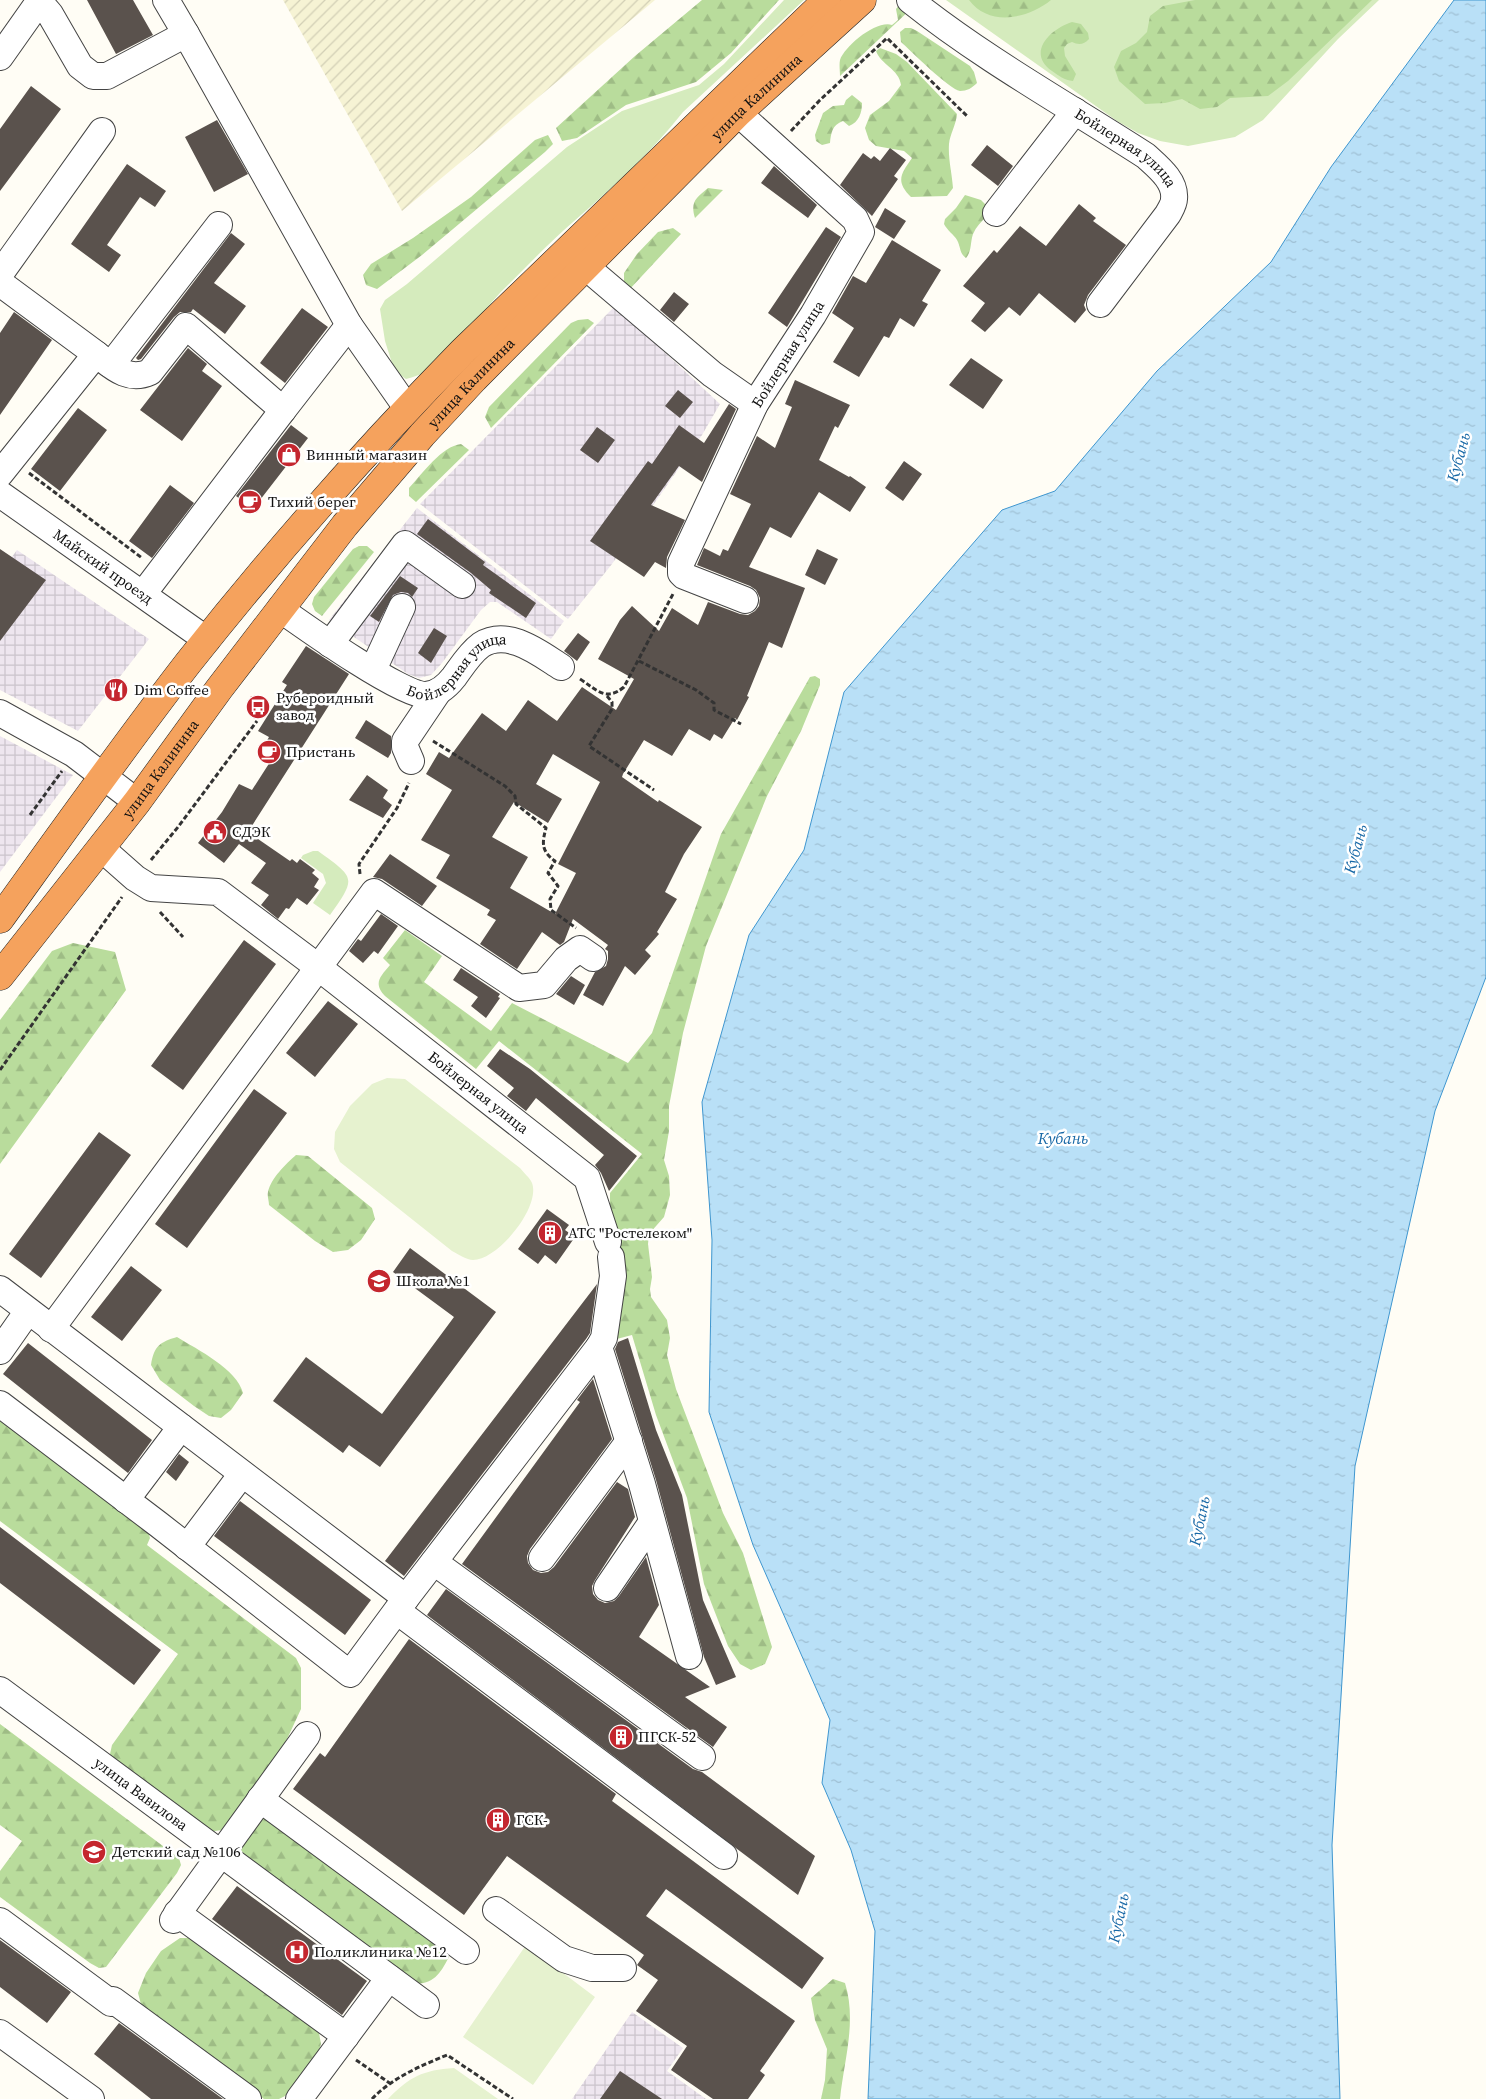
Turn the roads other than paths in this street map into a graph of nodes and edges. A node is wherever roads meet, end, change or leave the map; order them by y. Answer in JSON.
{"nodes":[{"id":1,"x":166,"y":0,"type":"edge"},
{"id":2,"x":827,"y":0,"type":"edge"},
{"id":3,"x":862,"y":0,"type":"edge"},
{"id":4,"x":910,"y":0,"type":"edge"},
{"id":5,"x":186,"y":34,"type":"junction"},
{"id":6,"x":0,"y":57,"type":"edge"},
{"id":7,"x":1075,"y":111,"type":"junction"},
{"id":8,"x":738,"y":113,"type":"junction"},
{"id":9,"x":102,"y":131,"type":"dead end"},
{"id":10,"x":996,"y":213,"type":"dead end"},
{"id":11,"x":219,"y":225,"type":"dead end"},
{"id":12,"x":586,"y":267,"type":"junction"},
{"id":13,"x":0,"y":274,"type":"edge"},
{"id":14,"x":0,"y":283,"type":"edge"},
{"id":15,"x":1100,"y":304,"type":"dead end"},
{"id":16,"x":349,"y":325,"type":"junction"},
{"id":17,"x":103,"y":360,"type":"junction"},
{"id":18,"x":755,"y":404,"type":"junction"},
{"id":19,"x":406,"y":408,"type":"junction"},
{"id":20,"x":283,"y":410,"type":"junction"},
{"id":21,"x":6,"y":467,"type":"edge"},
{"id":22,"x":0,"y":494,"type":"edge"},
{"id":23,"x":285,"y":546,"type":"junction"},
{"id":24,"x":307,"y":574,"type":"junction"},
{"id":25,"x":462,"y":585,"type":"dead end"},
{"id":26,"x":143,"y":594,"type":"junction"},
{"id":27,"x":745,"y":600,"type":"dead end"},
{"id":28,"x":402,"y":607,"type":"dead end"},
{"id":29,"x":280,"y":609,"type":"junction"},
{"id":30,"x":207,"y":640,"type":"junction"},
{"id":31,"x":330,"y":644,"type":"junction"},
{"id":32,"x":561,"y":667,"type":"road end"},
{"id":33,"x":373,"y":670,"type":"junction"},
{"id":34,"x":438,"y":692,"type":"junction"},
{"id":35,"x":0,"y":712,"type":"edge"},
{"id":36,"x":411,"y":761,"type":"road end"},
{"id":37,"x":103,"y":777,"type":"junction"},
{"id":38,"x":136,"y":802,"type":"junction"},
{"id":39,"x":101,"y":848,"type":"junction"},
{"id":40,"x":0,"y":919,"type":"edge"},
{"id":41,"x":587,"y":953,"type":"road end"},
{"id":42,"x":318,"y":967,"type":"junction"},
{"id":43,"x":0,"y":976,"type":"edge"},
{"id":44,"x":0,"y":1289,"type":"edge"},
{"id":45,"x":28,"y":1311,"type":"junction"},
{"id":46,"x":51,"y":1329,"type":"junction"},
{"id":47,"x":599,"y":1347,"type":"junction"},
{"id":48,"x":0,"y":1350,"type":"edge"},
{"id":49,"x":0,"y":1404,"type":"edge"},
{"id":50,"x":181,"y":1427,"type":"junction"},
{"id":51,"x":628,"y":1441,"type":"junction"},
{"id":52,"x":242,"y":1474,"type":"junction"},
{"id":53,"x":126,"y":1500,"type":"junction"},
{"id":54,"x":652,"y":1522,"type":"junction"},
{"id":55,"x":187,"y":1547,"type":"junction"},
{"id":56,"x":542,"y":1558,"type":"dead end"},
{"id":57,"x":434,"y":1562,"type":"junction"},
{"id":58,"x":607,"y":1588,"type":"dead end"},
{"id":59,"x":401,"y":1605,"type":"junction"},
{"id":60,"x":690,"y":1656,"type":"dead end"},
{"id":61,"x":0,"y":1690,"type":"edge"},
{"id":62,"x":306,"y":1735,"type":"dead end"},
{"id":63,"x":702,"y":1757,"type":"dead end"},
{"id":64,"x":260,"y":1799,"type":"junction"},
{"id":65,"x":221,"y":1852,"type":"junction"},
{"id":66,"x":724,"y":1856,"type":"dead end"},
{"id":67,"x":496,"y":1910,"type":"dead end"},
{"id":68,"x":0,"y":1921,"type":"edge"},
{"id":69,"x":466,"y":1952,"type":"dead end"},
{"id":70,"x":623,"y":1968,"type":"dead end"},
{"id":71,"x":390,"y":1978,"type":"junction"},
{"id":72,"x":426,"y":2006,"type":"dead end"},
{"id":73,"x":0,"y":2033,"type":"edge"},
{"id":74,"x":342,"y":2041,"type":"junction"},
{"id":75,"x":91,"y":2099,"type":"edge"},
{"id":76,"x":248,"y":2099,"type":"edge"},
{"id":77,"x":299,"y":2099,"type":"edge"}],
"edges":[{"from":1,"to":5,"type":"street"},
{"from":2,"to":19,"type":"highway","name":"улица Калинина"},
{"from":3,"to":8,"type":"highway","name":"улица Калинина"},
{"from":4,"to":7,"type":"street","name":"Бойлерная улица"},
{"from":5,"to":6,"type":"street"},
{"from":5,"to":16,"type":"street"},
{"from":7,"to":10,"type":"street"},
{"from":7,"to":15,"type":"street","name":"Бойлерная улица"},
{"from":8,"to":12,"type":"highway","name":"улица Калинина"},
{"from":8,"to":18,"type":"street","name":"Бойлерная улица"},
{"from":9,"to":13,"type":"street"},
{"from":11,"to":17,"type":"street"},
{"from":12,"to":18,"type":"street"},
{"from":12,"to":24,"type":"highway","name":"улица Калинина"},
{"from":14,"to":17,"type":"street"},
{"from":16,"to":19,"type":"street"},
{"from":16,"to":20,"type":"street"},
{"from":17,"to":20,"type":"street"},
{"from":17,"to":21,"type":"street"},
{"from":18,"to":27,"type":"street","name":"Бойлерная улица"},
{"from":19,"to":23,"type":"highway","name":"улица Калинина"},
{"from":20,"to":26,"type":"street"},
{"from":22,"to":26,"type":"street","name":"Майский проезд"},
{"from":23,"to":24,"type":"highway"},
{"from":23,"to":30,"type":"highway","name":"улица Калинина"},
{"from":24,"to":29,"type":"highway","name":"улица Калинина"},
{"from":25,"to":31,"type":"street"},
{"from":26,"to":30,"type":"street","name":"Майский проезд"},
{"from":28,"to":33,"type":"street"},
{"from":29,"to":31,"type":"street","name":"Бойлерная улица"},
{"from":29,"to":38,"type":"highway","name":"улица Калинина"},
{"from":30,"to":37,"type":"highway","name":"улица Калинина"},
{"from":31,"to":33,"type":"street","name":"Бойлерная улица"},
{"from":32,"to":34,"type":"street","name":"Бойлерная улица"},
{"from":33,"to":34,"type":"street","name":"Бойлерная улица"},
{"from":34,"to":36,"type":"street"},
{"from":35,"to":37,"type":"street"},
{"from":37,"to":38,"type":"street"},
{"from":37,"to":40,"type":"highway","name":"улица Калинина"},
{"from":38,"to":39,"type":"highway","name":"улица Калинина"},
{"from":39,"to":42,"type":"street","name":"Бойлерная улица"},
{"from":39,"to":43,"type":"highway","name":"улица Калинина"},
{"from":41,"to":42,"type":"street"},
{"from":42,"to":46,"type":"street"},
{"from":42,"to":47,"type":"street","name":"Бойлерная улица"},
{"from":44,"to":45,"type":"street"},
{"from":45,"to":46,"type":"street"},
{"from":45,"to":48,"type":"street"},
{"from":46,"to":50,"type":"street"},
{"from":47,"to":51,"type":"street"},
{"from":47,"to":57,"type":"street"},
{"from":49,"to":53,"type":"street"},
{"from":50,"to":52,"type":"street"},
{"from":50,"to":53,"type":"street"},
{"from":51,"to":54,"type":"street"},
{"from":51,"to":56,"type":"street"},
{"from":52,"to":55,"type":"street"},
{"from":52,"to":59,"type":"street"},
{"from":53,"to":55,"type":"street"},
{"from":54,"to":58,"type":"street"},
{"from":54,"to":60,"type":"street"},
{"from":55,"to":59,"type":"street"},
{"from":57,"to":59,"type":"street"},
{"from":57,"to":63,"type":"street"},
{"from":59,"to":66,"type":"street"},
{"from":61,"to":65,"type":"street","name":"улица Вавилова"},
{"from":62,"to":64,"type":"street"},
{"from":64,"to":65,"type":"street"},
{"from":64,"to":69,"type":"street"},
{"from":65,"to":71,"type":"street","name":"улица Вавилова"},
{"from":65,"to":74,"type":"street"},
{"from":67,"to":70,"type":"street"},
{"from":68,"to":76,"type":"street"},
{"from":71,"to":72,"type":"street","name":"улица Вавилова"},
{"from":71,"to":74,"type":"street"},
{"from":73,"to":75,"type":"street"},
{"from":74,"to":77,"type":"street"}]}
